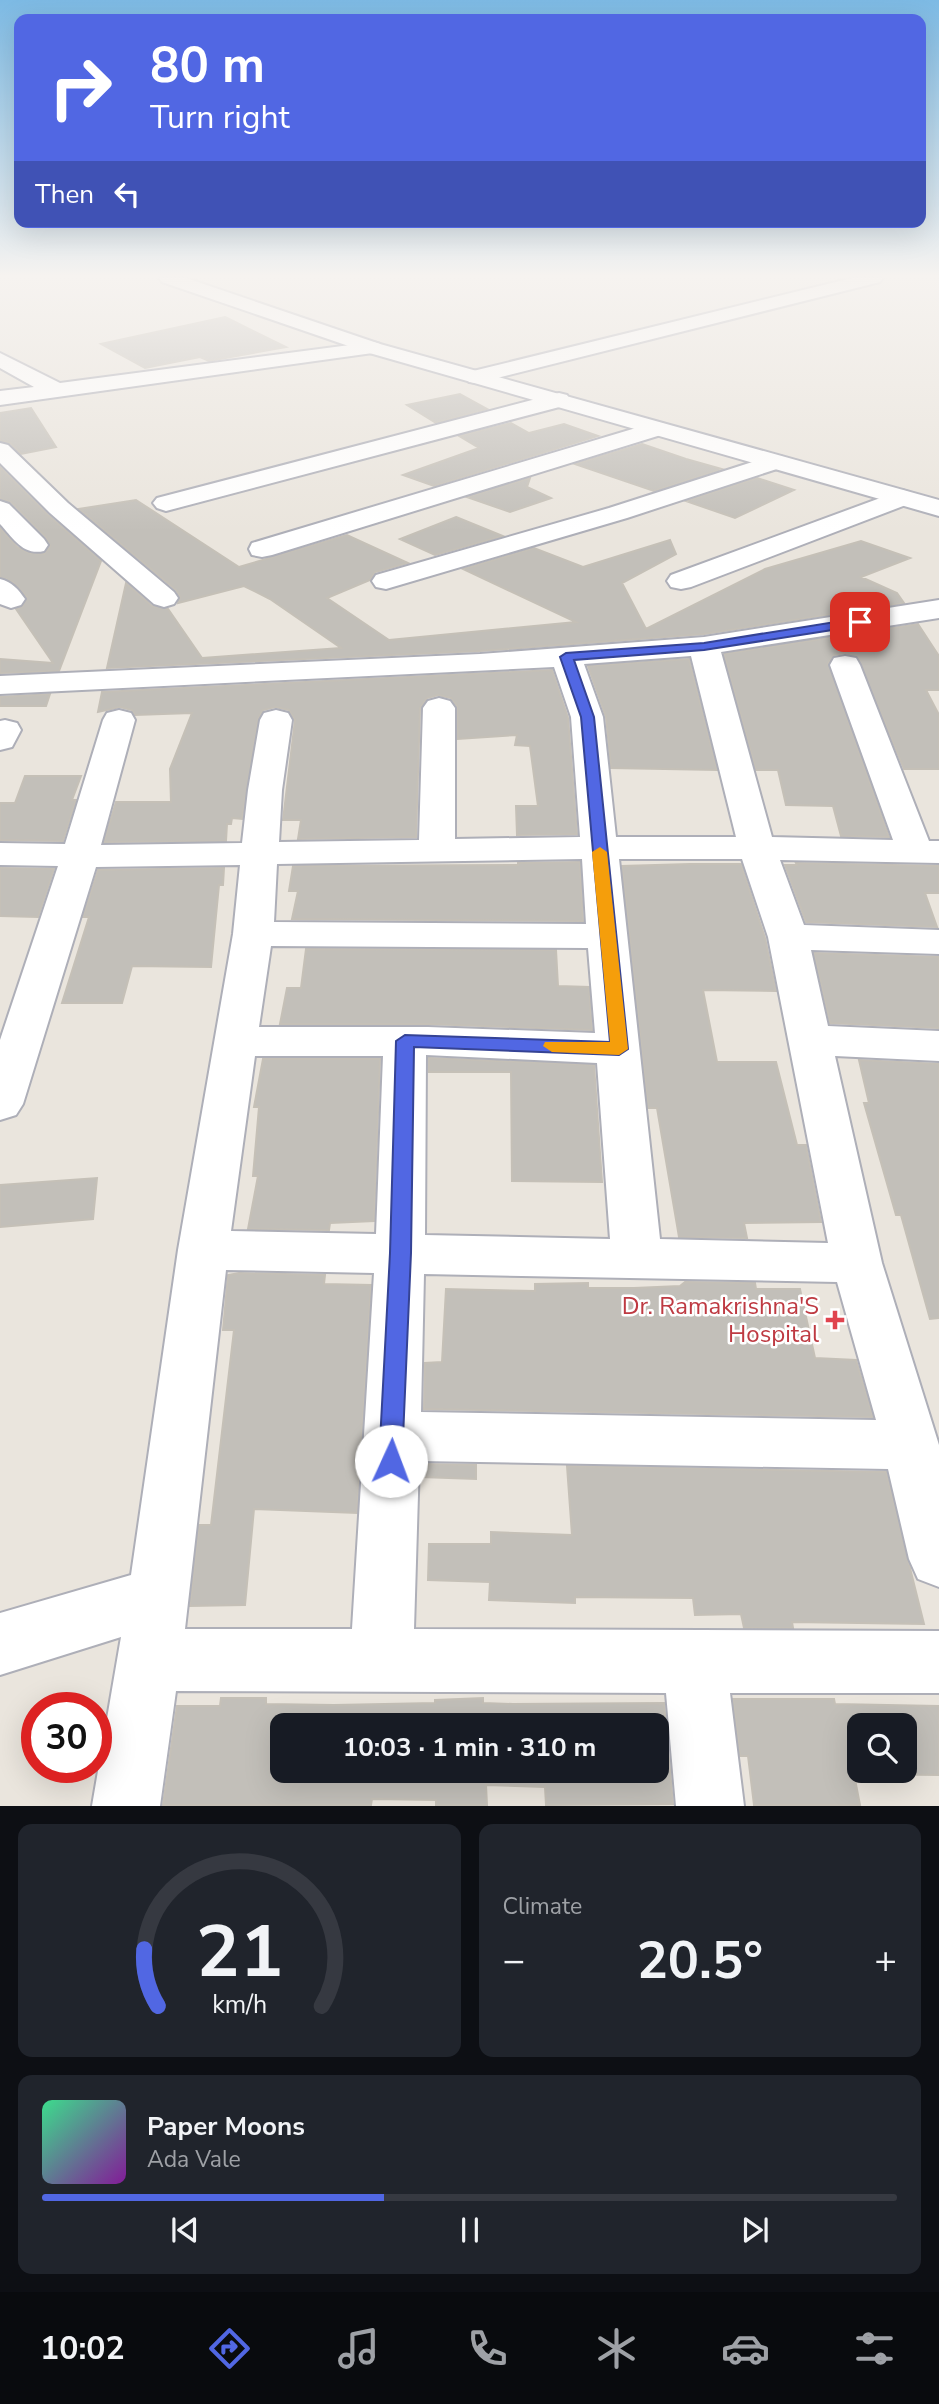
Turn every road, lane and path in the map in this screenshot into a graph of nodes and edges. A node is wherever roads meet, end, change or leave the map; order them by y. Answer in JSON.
{"nodes":[{"id":1,"x":6,"y":362,"type":"edge"},
{"id":2,"x":268,"y":362,"type":"edge"},
{"id":3,"x":424,"y":362,"type":"edge"},
{"id":4,"x":536,"y":362,"type":"edge"},
{"id":5,"x":477,"y":377,"type":"junction"},
{"id":6,"x":57,"y":391,"type":"junction"},
{"id":7,"x":0,"y":398,"type":"edge"},
{"id":8,"x":559,"y":400,"type":"junction"},
{"id":9,"x":656,"y":429,"type":"junction"},
{"id":10,"x":0,"y":450,"type":"edge"},
{"id":11,"x":774,"y":462,"type":"junction"},
{"id":12,"x":902,"y":498,"type":"junction"},
{"id":13,"x":166,"y":503,"type":"dead end"},
{"id":14,"x":939,"y":508,"type":"edge"},
{"id":15,"x":0,"y":509,"type":"edge"},
{"id":16,"x":35,"y":545,"type":"dead end"},
{"id":17,"x":262,"y":549,"type":"dead end"},
{"id":18,"x":386,"y":581,"type":"dead end"},
{"id":19,"x":681,"y":581,"type":"dead end"},
{"id":20,"x":164,"y":598,"type":"dead end"},
{"id":21,"x":939,"y":610,"type":"edge"},
{"id":22,"x":704,"y":646,"type":"junction"},
{"id":23,"x":566,"y":657,"type":"junction"},
{"id":24,"x":845,"y":665,"type":"dead end"},
{"id":25,"x":0,"y":685,"type":"edge"},
{"id":26,"x":439,"y":708,"type":"dead end"},
{"id":27,"x":119,"y":720,"type":"dead end"},
{"id":28,"x":276,"y":720,"type":"dead end"},
{"id":29,"x":599,"y":848,"type":"junction"},
{"id":30,"x":757,"y":848,"type":"junction"},
{"id":31,"x":438,"y":852,"type":"junction"},
{"id":32,"x":927,"y":852,"type":"edge"},
{"id":33,"x":0,"y":854,"type":"edge"},
{"id":34,"x":259,"y":854,"type":"junction"},
{"id":35,"x":81,"y":856,"type":"junction"},
{"id":36,"x":253,"y":934,"type":"junction"},
{"id":37,"x":606,"y":936,"type":"junction"},
{"id":38,"x":788,"y":937,"type":"junction"},
{"id":39,"x":939,"y":942,"type":"edge"},
{"id":40,"x":808,"y":1040,"type":"junction"},
{"id":41,"x":405,"y":1041,"type":"junction"},
{"id":42,"x":236,"y":1042,"type":"junction"},
{"id":43,"x":939,"y":1046,"type":"edge"},
{"id":44,"x":619,"y":1049,"type":"junction"},
{"id":45,"x":0,"y":1104,"type":"edge"},
{"id":46,"x":203,"y":1250,"type":"junction"},
{"id":47,"x":400,"y":1253,"type":"junction"},
{"id":48,"x":637,"y":1259,"type":"junction"},
{"id":49,"x":857,"y":1263,"type":"junction"},
{"id":50,"x":392,"y":1436,"type":"junction"},
{"id":51,"x":911,"y":1445,"type":"junction"},
{"id":52,"x":939,"y":1559,"type":"edge"},
{"id":53,"x":159,"y":1596,"type":"junction"},
{"id":54,"x":0,"y":1644,"type":"edge"},
{"id":55,"x":148,"y":1660,"type":"junction"},
{"id":56,"x":382,"y":1661,"type":"junction"},
{"id":57,"x":695,"y":1661,"type":"junction"},
{"id":58,"x":939,"y":1662,"type":"edge"},
{"id":59,"x":126,"y":1805,"type":"edge"},
{"id":60,"x":710,"y":1805,"type":"edge"}],
"edges":[{"from":1,"to":6,"type":"street"},
{"from":2,"to":6,"type":"street"},
{"from":3,"to":5,"type":"street"},
{"from":4,"to":5,"type":"street"},
{"from":5,"to":8,"type":"street"},
{"from":6,"to":7,"type":"street"},
{"from":8,"to":9,"type":"street"},
{"from":8,"to":13,"type":"street"},
{"from":9,"to":11,"type":"street"},
{"from":9,"to":17,"type":"street"},
{"from":10,"to":20,"type":"street"},
{"from":11,"to":12,"type":"street"},
{"from":11,"to":18,"type":"street"},
{"from":12,"to":14,"type":"street"},
{"from":12,"to":19,"type":"street"},
{"from":15,"to":16,"type":"street"},
{"from":21,"to":22,"type":"street"},
{"from":22,"to":23,"type":"street"},
{"from":22,"to":30,"type":"street"},
{"from":23,"to":25,"type":"street"},
{"from":23,"to":29,"type":"street"},
{"from":24,"to":32,"type":"street"},
{"from":26,"to":31,"type":"street"},
{"from":27,"to":35,"type":"street"},
{"from":28,"to":34,"type":"street"},
{"from":29,"to":30,"type":"street"},
{"from":29,"to":31,"type":"street"},
{"from":29,"to":37,"type":"street"},
{"from":30,"to":32,"type":"street"},
{"from":30,"to":38,"type":"street"},
{"from":31,"to":34,"type":"street"},
{"from":33,"to":35,"type":"street"},
{"from":34,"to":35,"type":"street"},
{"from":34,"to":36,"type":"street"},
{"from":35,"to":45,"type":"street"},
{"from":36,"to":37,"type":"street"},
{"from":36,"to":42,"type":"street"},
{"from":37,"to":44,"type":"street"},
{"from":38,"to":39,"type":"street"},
{"from":38,"to":40,"type":"street"},
{"from":40,"to":43,"type":"street"},
{"from":40,"to":49,"type":"street"},
{"from":41,"to":42,"type":"street"},
{"from":41,"to":44,"type":"street"},
{"from":41,"to":47,"type":"street"},
{"from":42,"to":46,"type":"street"},
{"from":44,"to":48,"type":"street"},
{"from":46,"to":47,"type":"street"},
{"from":46,"to":53,"type":"street"},
{"from":47,"to":48,"type":"street"},
{"from":47,"to":50,"type":"street"},
{"from":48,"to":49,"type":"street"},
{"from":49,"to":51,"type":"street"},
{"from":50,"to":51,"type":"street"},
{"from":50,"to":56,"type":"street"},
{"from":51,"to":52,"type":"street"},
{"from":53,"to":54,"type":"street"},
{"from":53,"to":55,"type":"street"},
{"from":55,"to":56,"type":"street"},
{"from":55,"to":59,"type":"street"},
{"from":56,"to":57,"type":"street"},
{"from":57,"to":58,"type":"street"},
{"from":57,"to":60,"type":"street"}]}
